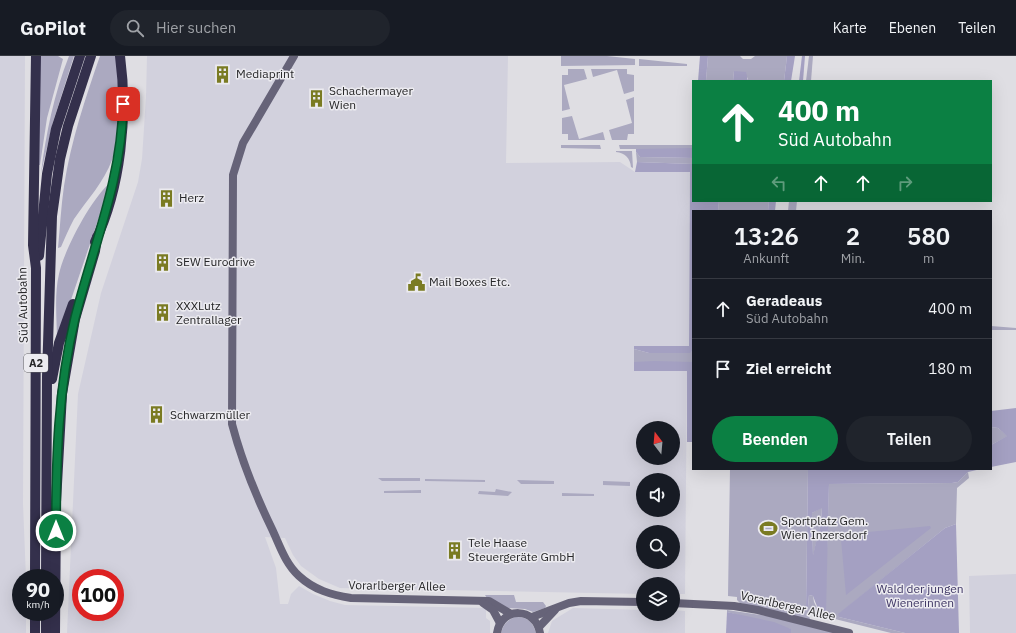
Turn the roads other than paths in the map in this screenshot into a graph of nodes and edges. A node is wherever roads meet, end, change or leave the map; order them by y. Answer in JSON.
{"nodes":[{"id":1,"x":36,"y":56,"type":"edge"},
{"id":2,"x":80,"y":56,"type":"edge"},
{"id":3,"x":91,"y":56,"type":"edge"},
{"id":4,"x":120,"y":56,"type":"edge"},
{"id":5,"x":294,"y":56,"type":"edge"},
{"id":6,"x":97,"y":237,"type":"junction"},
{"id":7,"x":36,"y":268,"type":"junction"},
{"id":8,"x":46,"y":423,"type":"junction"},
{"id":9,"x":35,"y":569,"type":"edge"},
{"id":10,"x":46,"y":569,"type":"edge"},
{"id":11,"x":477,"y":600,"type":"junction"},
{"id":12,"x":636,"y":602,"type":"edge"},
{"id":13,"x":680,"y":603,"type":"edge"},
{"id":14,"x":557,"y":608,"type":"junction"},
{"id":15,"x":511,"y":614,"type":"junction"},
{"id":16,"x":532,"y":617,"type":"junction"},
{"id":17,"x":35,"y":621,"type":"edge"},
{"id":18,"x":46,"y":621,"type":"edge"},
{"id":19,"x":500,"y":623,"type":"junction"},
{"id":20,"x":540,"y":630,"type":"edge"},
{"id":21,"x":35,"y":633,"type":"edge"},
{"id":22,"x":46,"y":633,"type":"edge"},
{"id":23,"x":55,"y":633,"type":"edge"},
{"id":24,"x":497,"y":633,"type":"edge"},
{"id":25,"x":849,"y":633,"type":"edge"}],
"edges":[{"from":1,"to":7,"type":"highway","name":"Süd Autobahn","number":"A2"},
{"from":2,"to":7,"type":"highway"},
{"from":3,"to":8,"type":"highway"},
{"from":4,"to":6,"type":"highway","number":"A2"},
{"from":5,"to":11,"type":"main road","name":"Vorarlberger Allee"},
{"from":6,"to":8,"type":"highway","number":"A2"},
{"from":6,"to":23,"type":"highway"},
{"from":7,"to":9,"type":"highway","name":"Süd Autobahn","number":"A2"},
{"from":8,"to":10,"type":"highway","number":"A2"},
{"from":11,"to":15,"type":"main road","name":"Vorarlberger Allee"},
{"from":11,"to":19,"type":"main road"},
{"from":12,"to":14,"type":"main road"},
{"from":13,"to":25,"type":"main road","name":"Vorarlberger Allee"},
{"from":14,"to":16,"type":"main road"},
{"from":14,"to":20,"type":"main road"},
{"from":15,"to":16,"type":"main road"},
{"from":15,"to":19,"type":"main road"},
{"from":16,"to":20,"type":"main road"},
{"from":17,"to":21,"type":"highway"},
{"from":18,"to":22,"type":"highway"},
{"from":19,"to":24,"type":"main road"}]}
